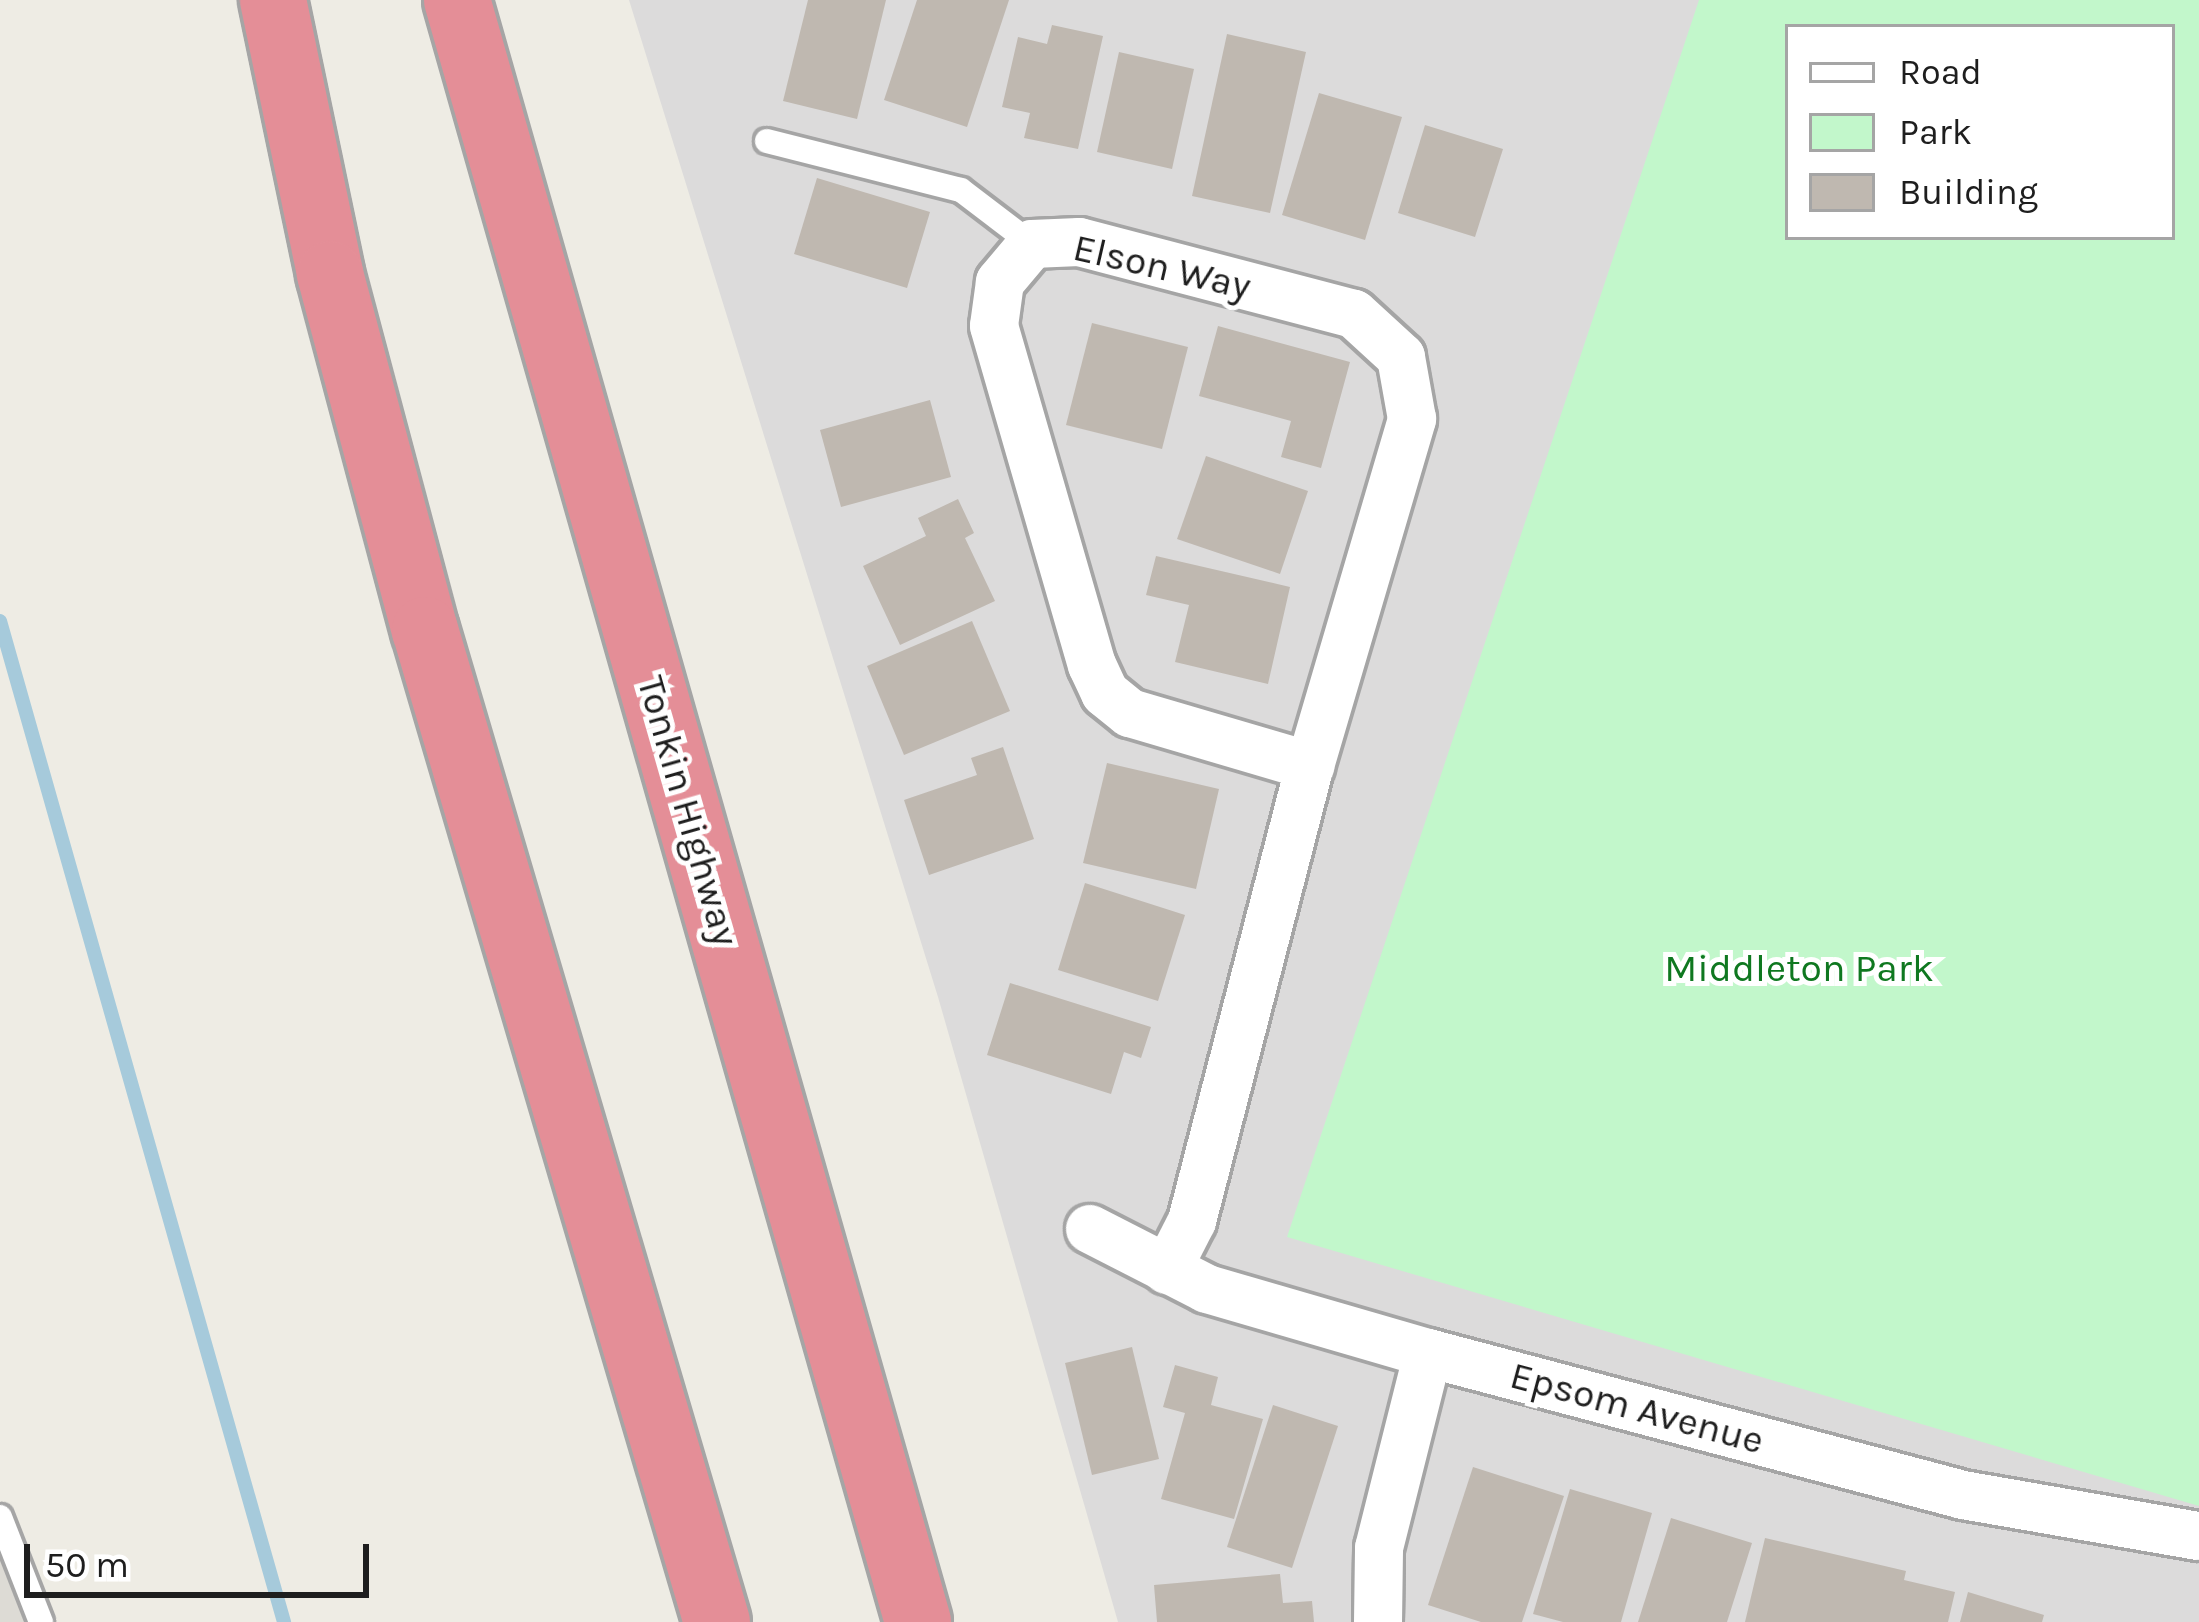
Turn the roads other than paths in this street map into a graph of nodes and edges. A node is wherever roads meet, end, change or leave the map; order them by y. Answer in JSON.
{"nodes":[{"id":1,"x":237,"y":0,"type":"edge"},
{"id":2,"x":273,"y":0,"type":"edge"},
{"id":3,"x":457,"y":0,"type":"edge"},
{"id":4,"x":767,"y":141,"type":"dead end"},
{"id":5,"x":1032,"y":244,"type":"junction"},
{"id":6,"x":330,"y":274,"type":"junction"},
{"id":7,"x":1310,"y":766,"type":"junction"},
{"id":8,"x":1090,"y":1229,"type":"dead end"},
{"id":9,"x":1167,"y":1270,"type":"junction"},
{"id":10,"x":1428,"y":1353,"type":"junction"},
{"id":11,"x":0,"y":1517,"type":"edge"},
{"id":12,"x":2199,"y":1536,"type":"edge"},
{"id":13,"x":40,"y":1622,"type":"edge"},
{"id":14,"x":718,"y":1622,"type":"edge"},
{"id":15,"x":918,"y":1622,"type":"edge"},
{"id":16,"x":1378,"y":1622,"type":"edge"}],
"edges":[{"from":1,"to":6,"type":"highway"},
{"from":2,"to":6,"type":"highway"},
{"from":3,"to":15,"type":"highway","name":"Tonkin Highway"},
{"from":4,"to":5,"type":"lane"},
{"from":5,"to":7,"type":"street","name":"Elson Way"},
{"from":5,"to":7,"type":"street","name":"Elson Way"},
{"from":6,"to":14,"type":"highway"},
{"from":7,"to":9,"type":"street","name":"Elson Way"},
{"from":8,"to":9,"type":"street","name":"Epsom Avenue"},
{"from":9,"to":10,"type":"street","name":"Epsom Avenue"},
{"from":10,"to":12,"type":"street","name":"Epsom Avenue"},
{"from":10,"to":16,"type":"street"},
{"from":11,"to":13,"type":"lane"}]}
